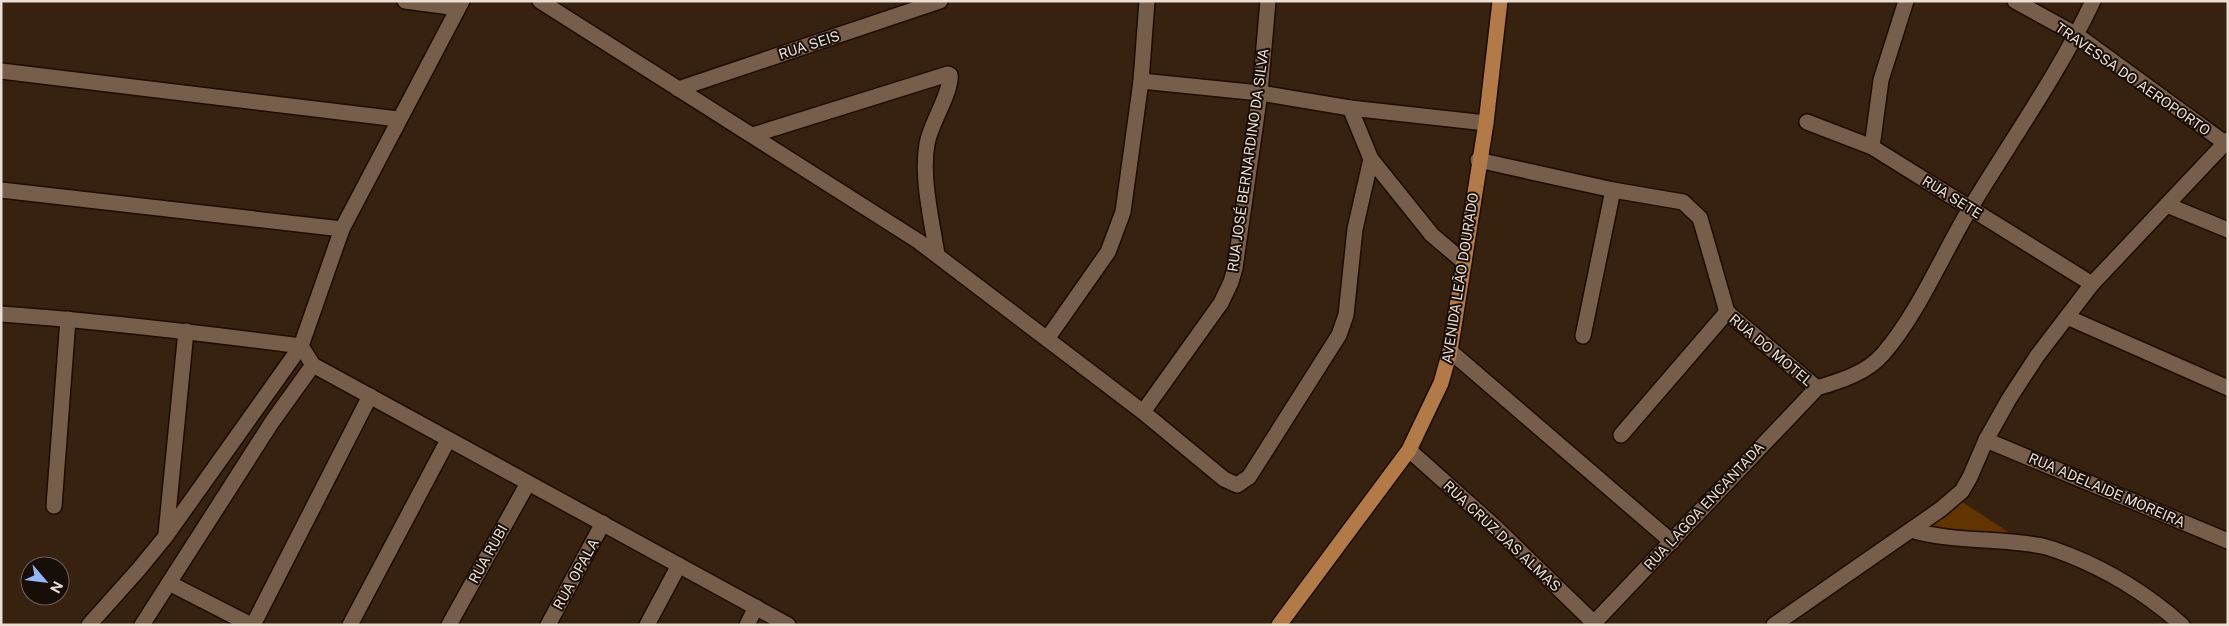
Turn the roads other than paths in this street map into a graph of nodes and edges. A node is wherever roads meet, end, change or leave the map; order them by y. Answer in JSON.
{"nodes":[{"id":1,"x":405,"y":1,"type":"edge"},
{"id":2,"x":541,"y":1,"type":"edge"},
{"id":3,"x":940,"y":1,"type":"edge"},
{"id":4,"x":1147,"y":1,"type":"edge"},
{"id":5,"x":1268,"y":1,"type":"edge"},
{"id":6,"x":1500,"y":1,"type":"edge"},
{"id":7,"x":1906,"y":1,"type":"edge"},
{"id":8,"x":2015,"y":1,"type":"edge"},
{"id":9,"x":2093,"y":1,"type":"edge"},
{"id":10,"x":460,"y":4,"type":"edge"},
{"id":11,"x":2077,"y":35,"type":"junction"},
{"id":12,"x":1,"y":71,"type":"edge"},
{"id":13,"x":1141,"y":81,"type":"junction"},
{"id":14,"x":678,"y":89,"type":"junction"},
{"id":15,"x":1260,"y":94,"type":"junction"},
{"id":16,"x":1350,"y":108,"type":"junction"},
{"id":17,"x":398,"y":119,"type":"junction"},
{"id":18,"x":1807,"y":122,"type":"dead end"},
{"id":19,"x":1486,"y":123,"type":"junction"},
{"id":20,"x":753,"y":135,"type":"junction"},
{"id":21,"x":2226,"y":142,"type":"edge"},
{"id":22,"x":1872,"y":147,"type":"junction"},
{"id":23,"x":1371,"y":159,"type":"junction"},
{"id":24,"x":1478,"y":160,"type":"junction"},
{"id":25,"x":1,"y":190,"type":"edge"},
{"id":26,"x":1613,"y":190,"type":"junction"},
{"id":27,"x":2166,"y":205,"type":"junction"},
{"id":28,"x":1970,"y":209,"type":"junction"},
{"id":29,"x":342,"y":229,"type":"junction"},
{"id":30,"x":2228,"y":230,"type":"edge"},
{"id":31,"x":937,"y":255,"type":"junction"},
{"id":32,"x":1464,"y":262,"type":"junction"},
{"id":33,"x":2092,"y":284,"type":"junction"},
{"id":34,"x":1727,"y":312,"type":"junction"},
{"id":35,"x":1,"y":314,"type":"edge"},
{"id":36,"x":2067,"y":317,"type":"junction"},
{"id":37,"x":68,"y":319,"type":"junction"},
{"id":38,"x":186,"y":331,"type":"junction"},
{"id":39,"x":1583,"y":336,"type":"dead end"},
{"id":40,"x":1047,"y":339,"type":"junction"},
{"id":41,"x":301,"y":346,"type":"junction"},
{"id":42,"x":1450,"y":351,"type":"junction"},
{"id":43,"x":313,"y":365,"type":"junction"},
{"id":44,"x":1816,"y":388,"type":"junction"},
{"id":45,"x":2228,"y":388,"type":"edge"},
{"id":46,"x":370,"y":396,"type":"junction"},
{"id":47,"x":1143,"y":412,"type":"junction"},
{"id":48,"x":1621,"y":436,"type":"dead end"},
{"id":49,"x":448,"y":440,"type":"junction"},
{"id":50,"x":1986,"y":440,"type":"junction"},
{"id":51,"x":1409,"y":450,"type":"junction"},
{"id":52,"x":528,"y":483,"type":"junction"},
{"id":53,"x":54,"y":506,"type":"dead end"},
{"id":54,"x":603,"y":523,"type":"junction"},
{"id":55,"x":1911,"y":530,"type":"junction"},
{"id":56,"x":166,"y":536,"type":"junction"},
{"id":57,"x":2228,"y":541,"type":"edge"},
{"id":58,"x":1672,"y":542,"type":"junction"},
{"id":59,"x":679,"y":564,"type":"junction"},
{"id":60,"x":169,"y":583,"type":"junction"},
{"id":61,"x":756,"y":607,"type":"junction"},
{"id":62,"x":1593,"y":624,"type":"edge"},
{"id":63,"x":89,"y":625,"type":"edge"},
{"id":64,"x":142,"y":625,"type":"edge"},
{"id":65,"x":252,"y":625,"type":"edge"},
{"id":66,"x":350,"y":625,"type":"edge"},
{"id":67,"x":449,"y":625,"type":"edge"},
{"id":68,"x":548,"y":625,"type":"edge"},
{"id":69,"x":647,"y":625,"type":"edge"},
{"id":70,"x":747,"y":625,"type":"edge"},
{"id":71,"x":788,"y":625,"type":"edge"},
{"id":72,"x":1279,"y":625,"type":"edge"},
{"id":73,"x":1774,"y":625,"type":"edge"},
{"id":74,"x":2182,"y":625,"type":"edge"}],
"edges":[{"from":1,"to":10,"type":"street"},
{"from":2,"to":14,"type":"street"},
{"from":3,"to":14,"type":"street","name":"RUA SEIS"},
{"from":4,"to":13,"type":"street"},
{"from":5,"to":15,"type":"street","name":"RUA JOSÉ BERNARDINO DA SILVA"},
{"from":6,"to":19,"type":"main road","name":"AVENIDA LEÃO DOURADO"},
{"from":7,"to":22,"type":"street"},
{"from":8,"to":11,"type":"street","name":"TRAVESSA DO AEROPORTO"},
{"from":9,"to":11,"type":"street"},
{"from":10,"to":17,"type":"street"},
{"from":11,"to":21,"type":"street","name":"TRAVESSA DO AEROPORTO"},
{"from":11,"to":28,"type":"street"},
{"from":12,"to":17,"type":"street"},
{"from":13,"to":15,"type":"street"},
{"from":13,"to":40,"type":"street"},
{"from":14,"to":20,"type":"street"},
{"from":15,"to":16,"type":"street"},
{"from":15,"to":47,"type":"street","name":"RUA JOSÉ BERNARDINO DA SILVA"},
{"from":16,"to":19,"type":"street"},
{"from":16,"to":23,"type":"street"},
{"from":17,"to":29,"type":"street"},
{"from":18,"to":22,"type":"street","name":"RUA SETE"},
{"from":19,"to":24,"type":"main road","name":"AVENIDA LEÃO DOURADO"},
{"from":20,"to":31,"type":"street"},
{"from":20,"to":31,"type":"street"},
{"from":21,"to":27,"type":"street"},
{"from":22,"to":28,"type":"street","name":"RUA SETE"},
{"from":23,"to":32,"type":"street"},
{"from":23,"to":47,"type":"street"},
{"from":24,"to":26,"type":"street"},
{"from":24,"to":32,"type":"main road","name":"AVENIDA LEÃO DOURADO"},
{"from":25,"to":29,"type":"street"},
{"from":26,"to":34,"type":"street","name":"RUA DO MOTEL"},
{"from":26,"to":39,"type":"street"},
{"from":27,"to":30,"type":"street"},
{"from":27,"to":33,"type":"street"},
{"from":28,"to":33,"type":"street","name":"RUA SETE"},
{"from":28,"to":44,"type":"street"},
{"from":29,"to":41,"type":"street"},
{"from":31,"to":40,"type":"street"},
{"from":32,"to":42,"type":"main road","name":"AVENIDA LEÃO DOURADO"},
{"from":33,"to":36,"type":"street"},
{"from":34,"to":44,"type":"street","name":"RUA DO MOTEL"},
{"from":34,"to":48,"type":"street"},
{"from":35,"to":37,"type":"street"},
{"from":36,"to":45,"type":"street"},
{"from":36,"to":50,"type":"street"},
{"from":37,"to":38,"type":"street"},
{"from":37,"to":53,"type":"street"},
{"from":38,"to":41,"type":"street"},
{"from":38,"to":56,"type":"street"},
{"from":40,"to":47,"type":"street"},
{"from":41,"to":43,"type":"street"},
{"from":41,"to":56,"type":"street"},
{"from":42,"to":51,"type":"main road","name":"AVENIDA LEÃO DOURADO"},
{"from":42,"to":58,"type":"street"},
{"from":43,"to":46,"type":"street"},
{"from":43,"to":60,"type":"street"},
{"from":44,"to":58,"type":"street","name":"RUA LAGOA ENCANTADA"},
{"from":46,"to":49,"type":"street"},
{"from":46,"to":65,"type":"street"},
{"from":49,"to":52,"type":"street"},
{"from":49,"to":66,"type":"street"},
{"from":50,"to":55,"type":"street"},
{"from":50,"to":57,"type":"street","name":"RUA ADELAIDE MOREIRA"},
{"from":51,"to":62,"type":"street","name":"RUA CRUZ DAS ALMAS"},
{"from":51,"to":72,"type":"main road","name":"AVENIDA LEÃO DOURADO"},
{"from":52,"to":54,"type":"street"},
{"from":52,"to":67,"type":"street","name":"RUA RUBI"},
{"from":54,"to":59,"type":"street"},
{"from":54,"to":68,"type":"street","name":"RUA OPALA"},
{"from":55,"to":73,"type":"street"},
{"from":55,"to":74,"type":"street"},
{"from":56,"to":63,"type":"street"},
{"from":58,"to":62,"type":"street","name":"RUA LAGOA ENCANTADA"},
{"from":59,"to":61,"type":"street"},
{"from":59,"to":69,"type":"street"},
{"from":60,"to":64,"type":"street"},
{"from":60,"to":65,"type":"street"},
{"from":61,"to":70,"type":"street"},
{"from":61,"to":71,"type":"street"}]}
